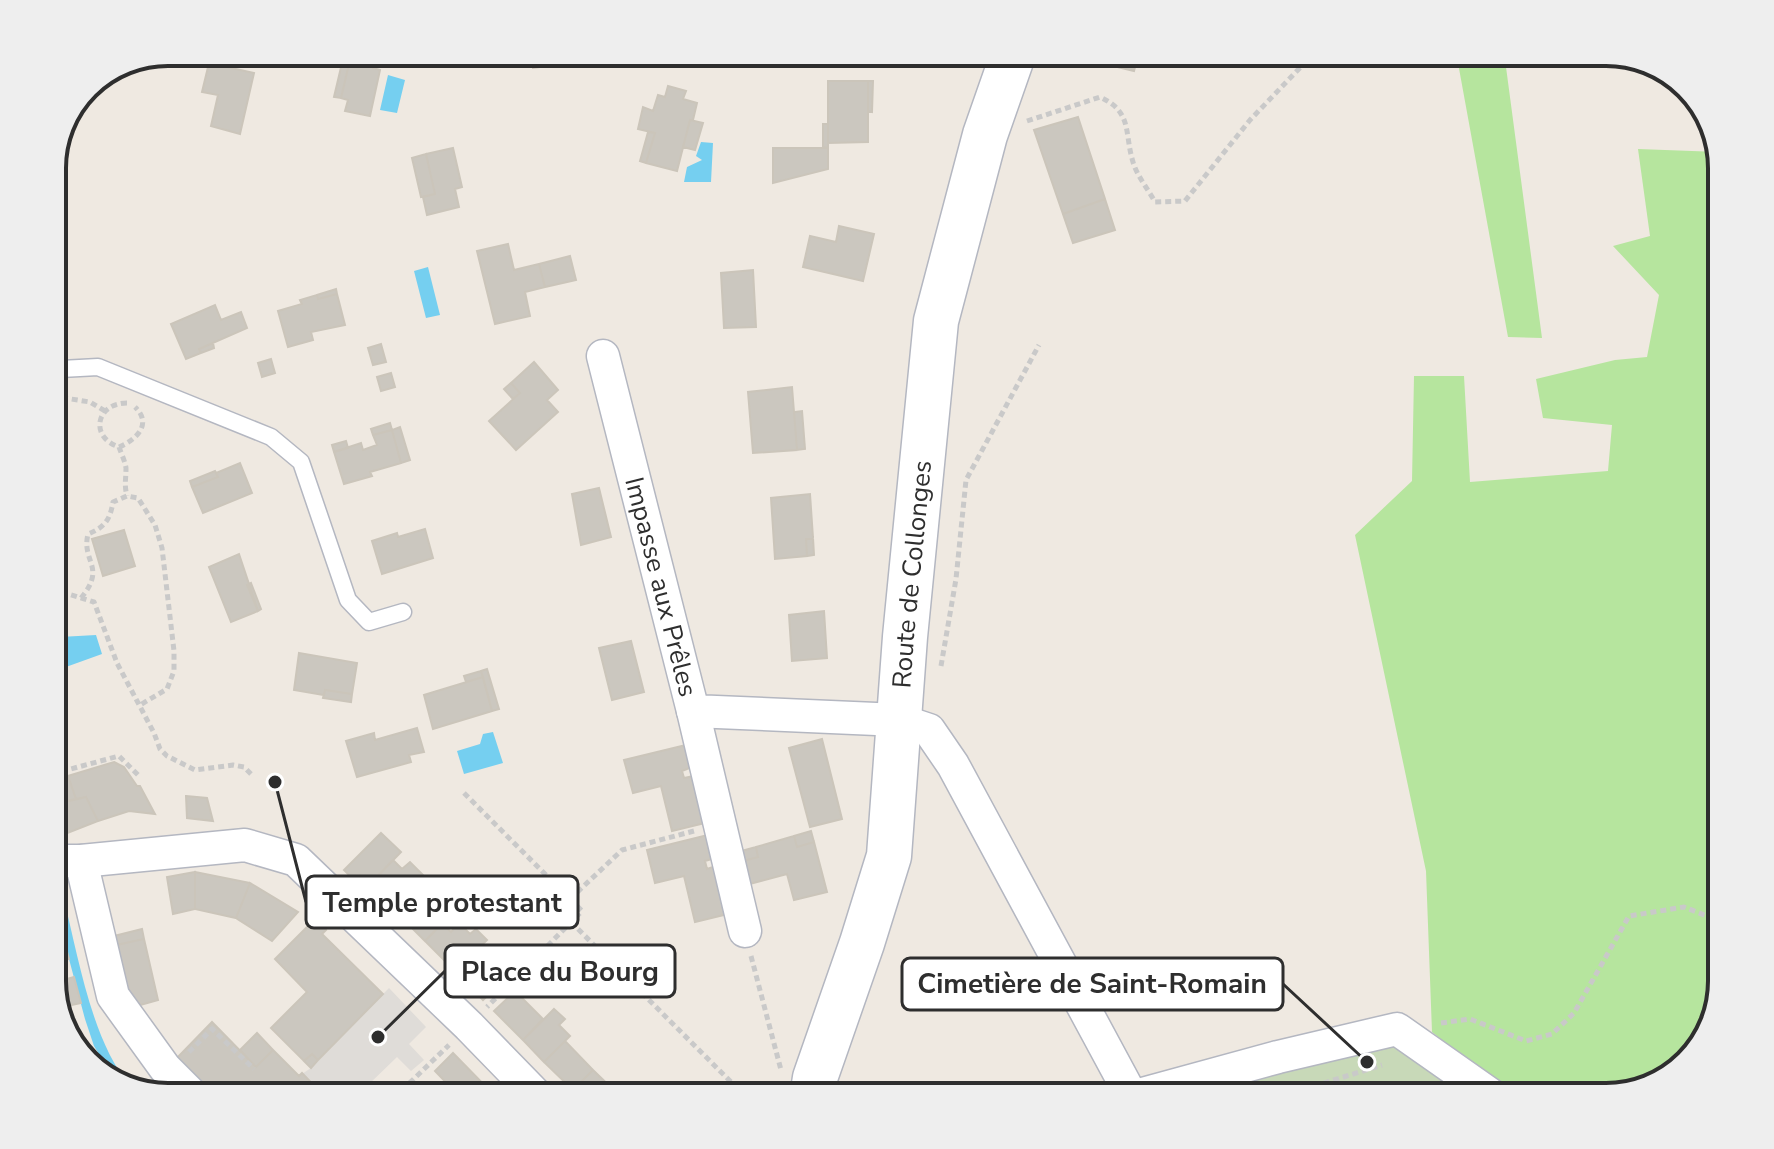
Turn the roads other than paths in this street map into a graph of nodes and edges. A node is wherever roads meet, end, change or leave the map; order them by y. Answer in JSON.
{"nodes":[{"id":1,"x":1009,"y":66,"type":"edge"},
{"id":2,"x":603,"y":356,"type":"dead end"},
{"id":3,"x":66,"y":369,"type":"edge"},
{"id":4,"x":403,"y":612,"type":"dead end"},
{"id":5,"x":693,"y":711,"type":"junction"},
{"id":6,"x":899,"y":720,"type":"junction"},
{"id":7,"x":67,"y":861,"type":"edge"},
{"id":8,"x":745,"y":931,"type":"road end"},
{"id":9,"x":180,"y":1083,"type":"edge"},
{"id":10,"x":524,"y":1083,"type":"edge"},
{"id":11,"x":806,"y":1083,"type":"edge"},
{"id":12,"x":1124,"y":1083,"type":"edge"},
{"id":13,"x":1183,"y":1083,"type":"edge"},
{"id":14,"x":1474,"y":1083,"type":"edge"}],
"edges":[{"from":1,"to":6,"type":"main road","name":"Route de Collonges"},
{"from":2,"to":5,"type":"street","name":"Impasse aux Prêles"},
{"from":3,"to":4,"type":"lane"},
{"from":5,"to":6,"type":"street","name":"Impasse aux Prêles"},
{"from":5,"to":8,"type":"street"},
{"from":6,"to":11,"type":"main road","name":"Route de Collonges"},
{"from":6,"to":12,"type":"street"},
{"from":7,"to":9,"type":"street"},
{"from":7,"to":10,"type":"street"},
{"from":13,"to":14,"type":"street"}]}
